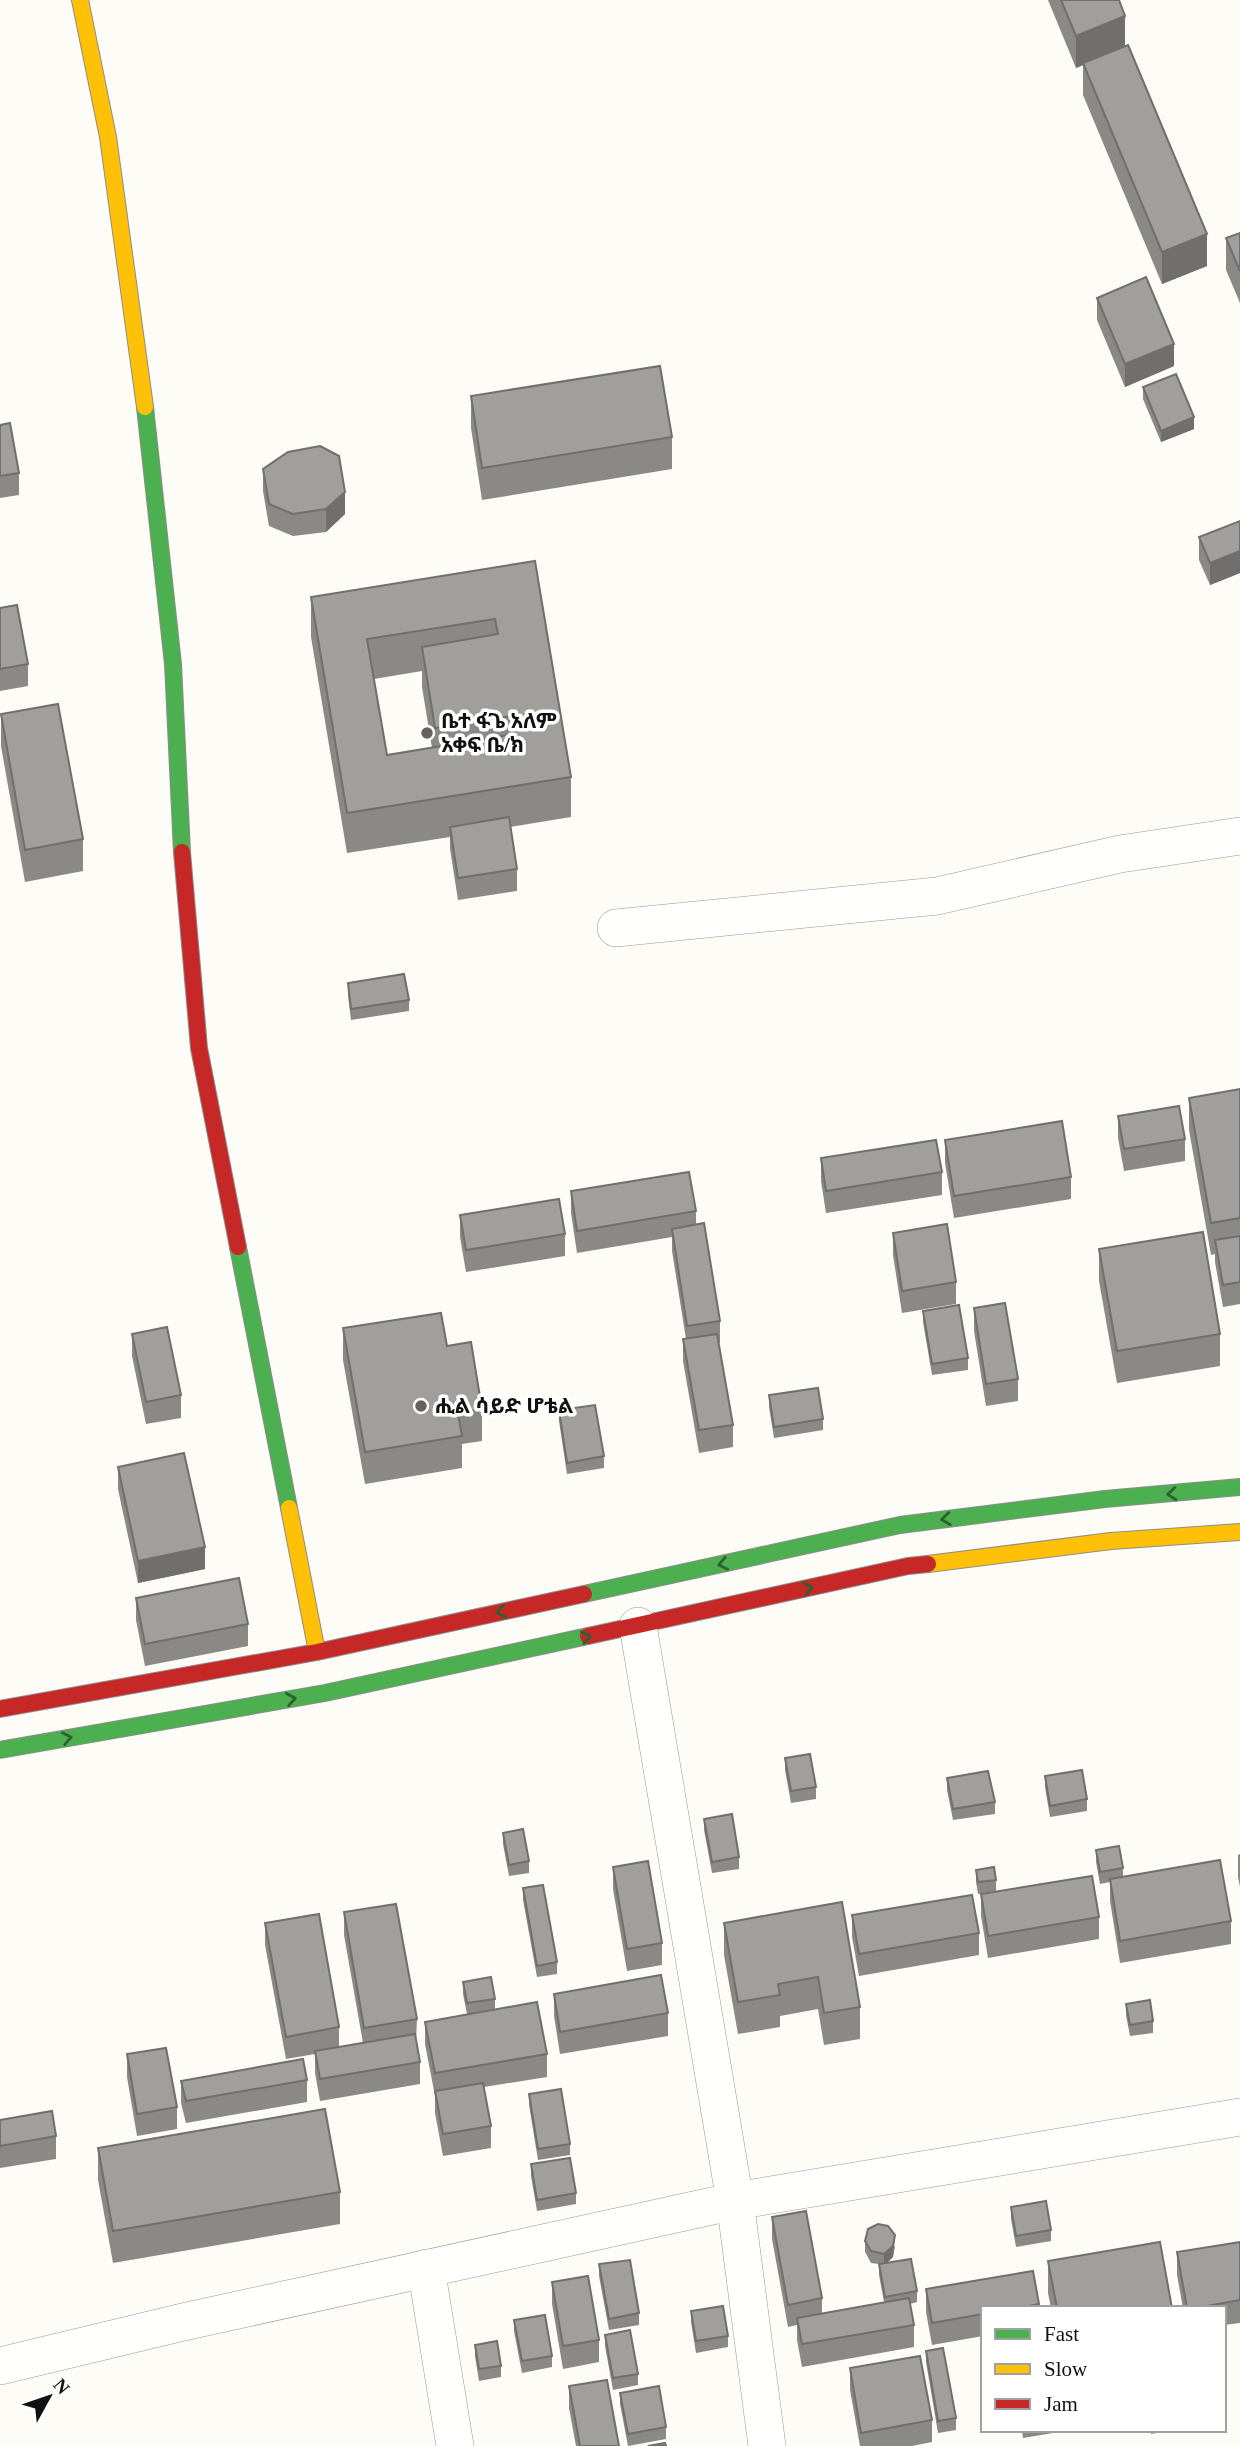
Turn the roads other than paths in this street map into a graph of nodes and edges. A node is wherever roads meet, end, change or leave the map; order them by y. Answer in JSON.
{"nodes":[{"id":1,"x":80,"y":0,"type":"edge"},
{"id":2,"x":1240,"y":836,"type":"edge"},
{"id":3,"x":616,"y":928,"type":"dead end"},
{"id":4,"x":1240,"y":1488,"type":"edge"},
{"id":5,"x":1240,"y":1532,"type":"edge"},
{"id":6,"x":638,"y":1626,"type":"junction"},
{"id":7,"x":317,"y":1652,"type":"junction"},
{"id":8,"x":0,"y":1709,"type":"edge"},
{"id":9,"x":0,"y":1751,"type":"edge"},
{"id":10,"x":1240,"y":2117,"type":"edge"},
{"id":11,"x":735,"y":2201,"type":"junction"},
{"id":12,"x":426,"y":2268,"type":"junction"},
{"id":13,"x":0,"y":2366,"type":"edge"},
{"id":14,"x":455,"y":2446,"type":"edge"},
{"id":15,"x":767,"y":2446,"type":"edge"}],
"edges":[{"from":1,"to":7,"type":"main road"},
{"from":2,"to":3,"type":"street"},
{"from":4,"to":7,"type":"main road","one_way":true},
{"from":6,"to":5,"type":"main road","one_way":true},
{"from":9,"to":6,"type":"main road","one_way":true},
{"from":6,"to":11,"type":"street"},
{"from":7,"to":8,"type":"main road"},
{"from":10,"to":11,"type":"street"},
{"from":11,"to":12,"type":"street"},
{"from":11,"to":15,"type":"street"},
{"from":12,"to":13,"type":"street"},
{"from":12,"to":14,"type":"street"}]}
